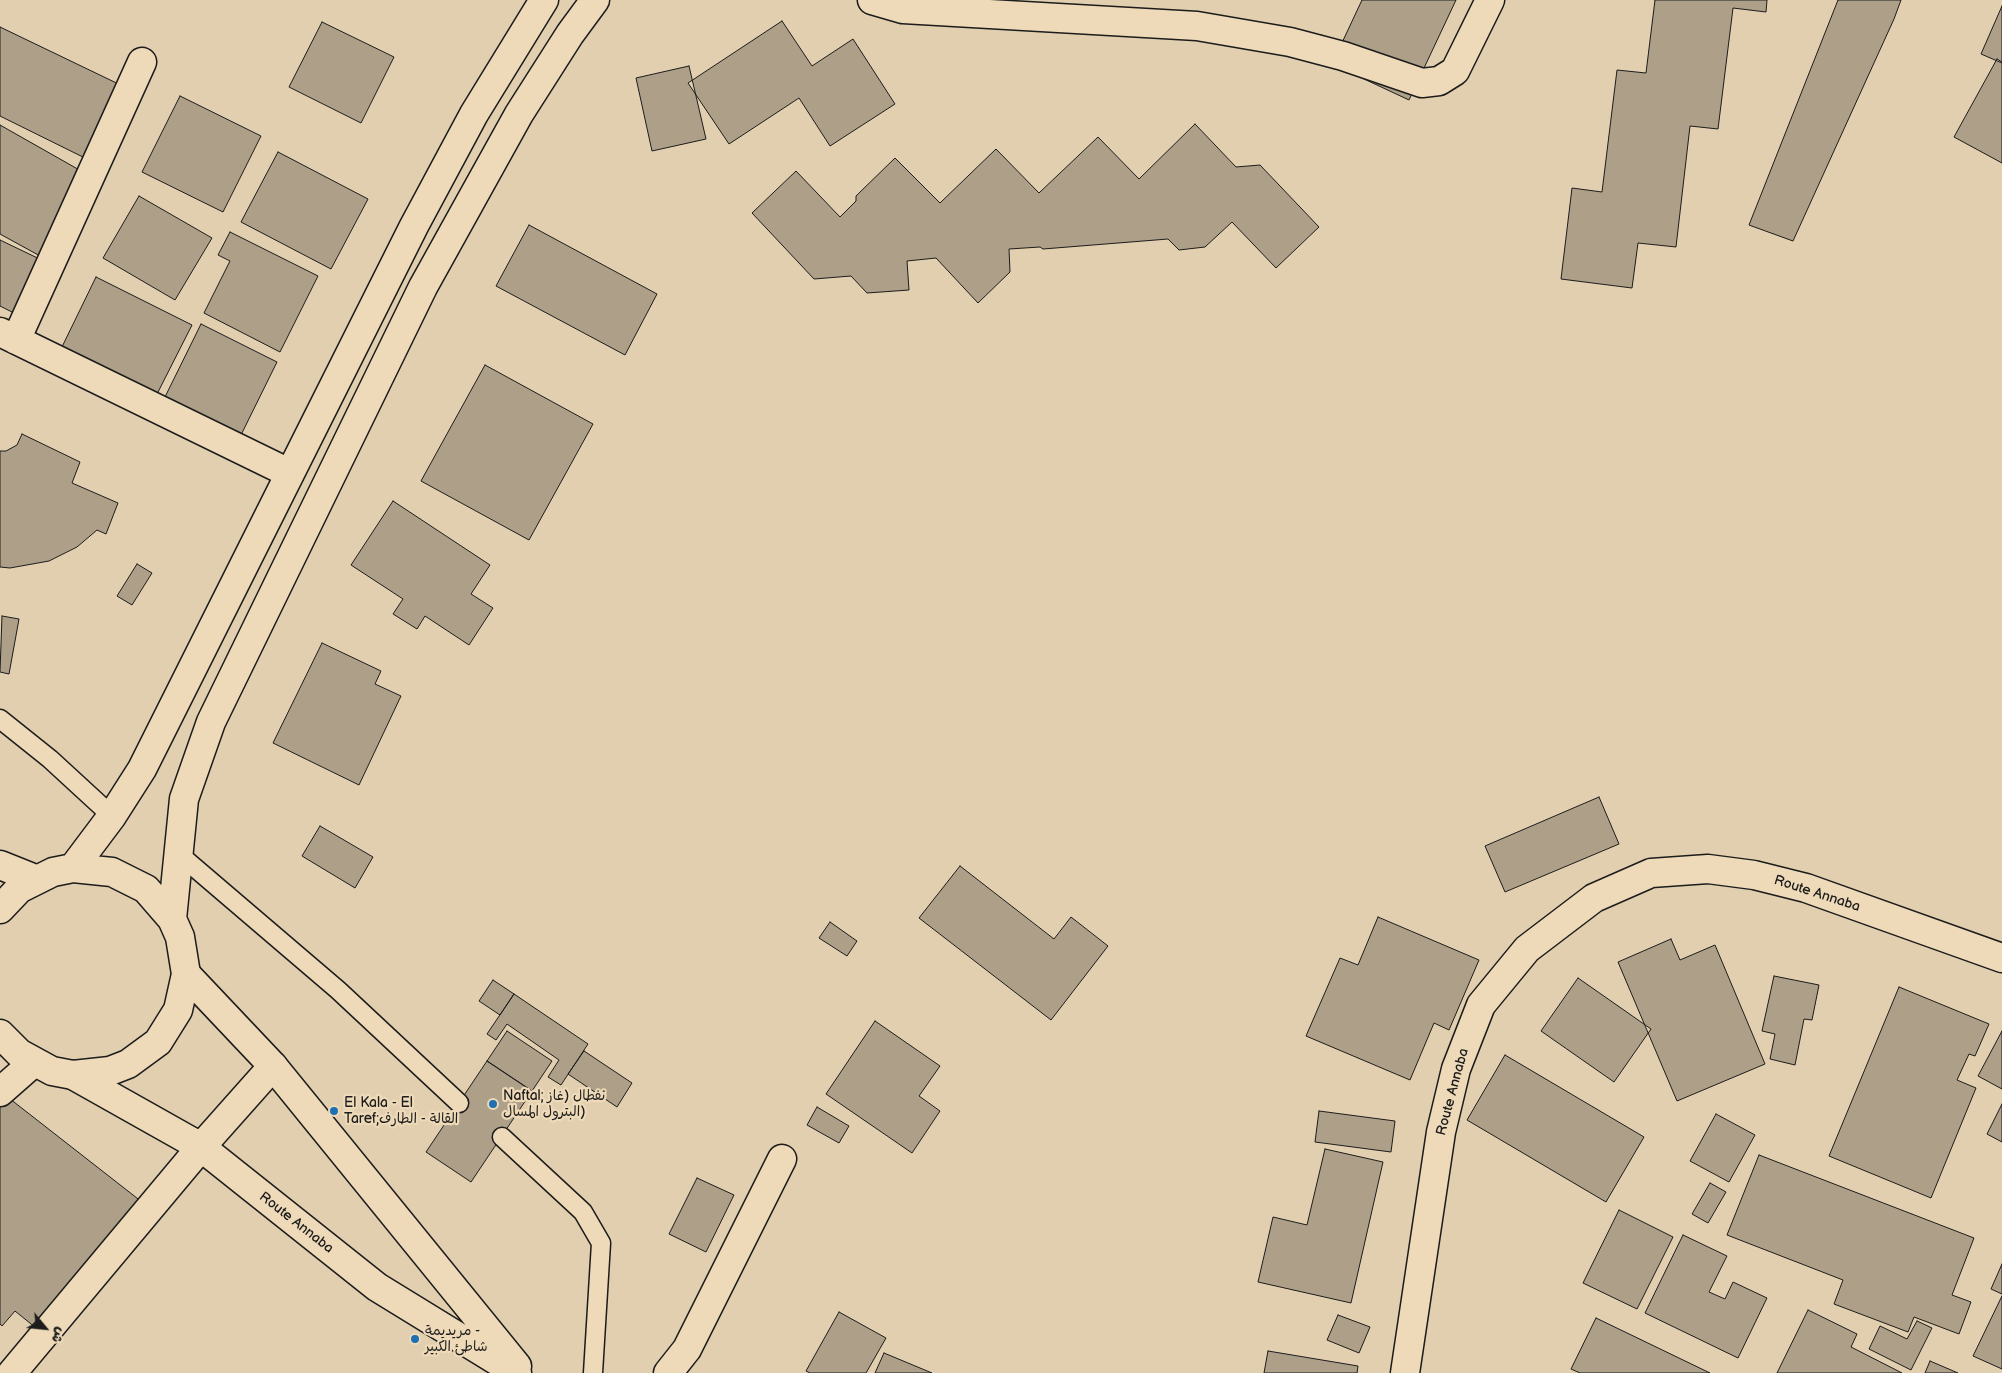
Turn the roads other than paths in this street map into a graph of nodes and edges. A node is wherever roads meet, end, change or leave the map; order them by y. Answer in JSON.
{"nodes":[{"id":1,"x":544,"y":0,"type":"edge"},
{"id":2,"x":595,"y":0,"type":"edge"},
{"id":3,"x":872,"y":0,"type":"edge"},
{"id":4,"x":1490,"y":0,"type":"edge"},
{"id":5,"x":142,"y":62,"type":"dead end"},
{"id":6,"x":8,"y":336,"type":"edge"},
{"id":7,"x":289,"y":472,"type":"junction"},
{"id":8,"x":0,"y":719,"type":"edge"},
{"id":9,"x":112,"y":816,"type":"junction"},
{"id":10,"x":180,"y":855,"type":"junction"},
{"id":11,"x":0,"y":865,"type":"edge"},
{"id":12,"x":73,"y":868,"type":"junction"},
{"id":13,"x":35,"y":879,"type":"junction"},
{"id":14,"x":0,"y":909,"type":"edge"},
{"id":15,"x":172,"y":919,"type":"junction"},
{"id":16,"x":2002,"y":958,"type":"edge"},
{"id":17,"x":186,"y":974,"type":"junction"},
{"id":18,"x":0,"y":1034,"type":"edge"},
{"id":19,"x":33,"y":1063,"type":"junction"},
{"id":20,"x":273,"y":1066,"type":"junction"},
{"id":21,"x":73,"y":1075,"type":"junction"},
{"id":22,"x":0,"y":1092,"type":"edge"},
{"id":23,"x":459,"y":1103,"type":"dead end"},
{"id":24,"x":502,"y":1137,"type":"dead end"},
{"id":25,"x":201,"y":1147,"type":"junction"},
{"id":26,"x":782,"y":1159,"type":"dead end"},
{"id":27,"x":12,"y":1373,"type":"edge"},
{"id":28,"x":517,"y":1373,"type":"edge"},
{"id":29,"x":523,"y":1373,"type":"edge"},
{"id":30,"x":592,"y":1373,"type":"edge"},
{"id":31,"x":668,"y":1373,"type":"edge"},
{"id":32,"x":1405,"y":1373,"type":"edge"}],
"edges":[{"from":1,"to":7,"type":"main road"},
{"from":2,"to":10,"type":"main road"},
{"from":3,"to":4,"type":"main road"},
{"from":5,"to":6,"type":"main road"},
{"from":6,"to":7,"type":"main road"},
{"from":7,"to":9,"type":"main road"},
{"from":8,"to":9,"type":"lane"},
{"from":9,"to":12,"type":"main road"},
{"from":10,"to":15,"type":"main road"},
{"from":10,"to":23,"type":"lane"},
{"from":11,"to":13,"type":"main road"},
{"from":12,"to":13,"type":"main road"},
{"from":12,"to":15,"type":"main road"},
{"from":13,"to":14,"type":"main road"},
{"from":15,"to":17,"type":"main road"},
{"from":16,"to":32,"type":"main road","name":"Route Annaba"},
{"from":17,"to":20,"type":"main road"},
{"from":17,"to":21,"type":"main road"},
{"from":18,"to":19,"type":"main road"},
{"from":19,"to":21,"type":"main road"},
{"from":19,"to":22,"type":"main road"},
{"from":20,"to":25,"type":"main road"},
{"from":20,"to":29,"type":"main road"},
{"from":21,"to":25,"type":"main road","name":"Route Annaba"},
{"from":24,"to":30,"type":"lane"},
{"from":25,"to":27,"type":"main road"},
{"from":25,"to":28,"type":"main road","name":"Route Annaba"},
{"from":26,"to":31,"type":"main road"}]}
